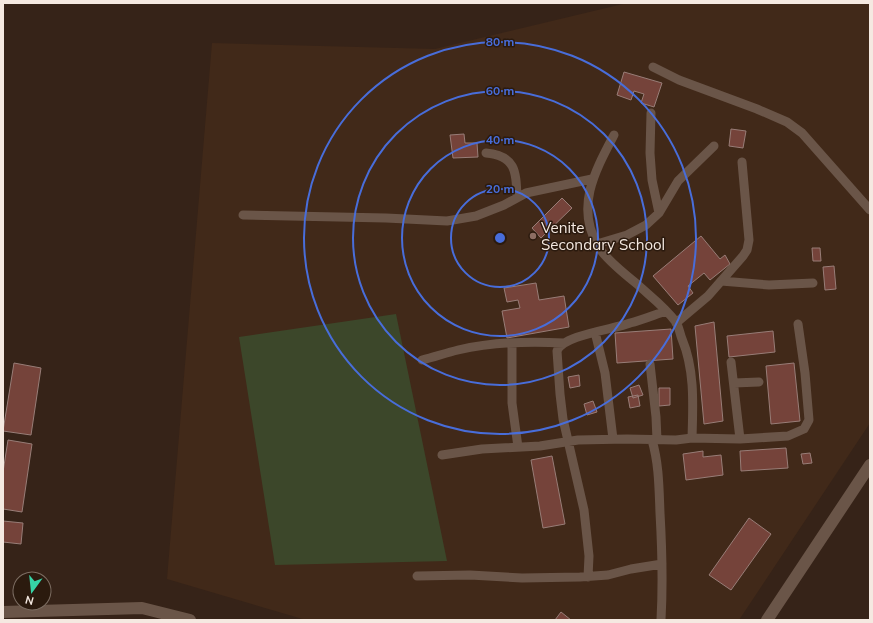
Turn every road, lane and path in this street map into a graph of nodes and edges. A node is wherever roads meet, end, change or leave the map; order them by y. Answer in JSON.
{"nodes":[{"id":1,"x":653,"y":67,"type":"dead end"},
{"id":2,"x":651,"y":113,"type":"dead end"},
{"id":3,"x":614,"y":135,"type":"dead end"},
{"id":4,"x":714,"y":146,"type":"dead end"},
{"id":5,"x":486,"y":153,"type":"dead end"},
{"id":6,"x":742,"y":162,"type":"dead end"},
{"id":7,"x":592,"y":179,"type":"junction"},
{"id":8,"x":517,"y":198,"type":"junction"},
{"id":9,"x":870,"y":210,"type":"edge"},
{"id":10,"x":659,"y":213,"type":"junction"},
{"id":11,"x":243,"y":215,"type":"dead end"},
{"id":12,"x":597,"y":244,"type":"junction"},
{"id":13,"x":721,"y":281,"type":"junction"},
{"id":14,"x":813,"y":283,"type":"dead end"},
{"id":15,"x":666,"y":311,"type":"junction"},
{"id":16,"x":676,"y":323,"type":"junction"},
{"id":17,"x":798,"y":324,"type":"dead end"},
{"id":18,"x":595,"y":332,"type":"junction"},
{"id":19,"x":512,"y":343,"type":"junction"},
{"id":20,"x":564,"y":343,"type":"junction"},
{"id":21,"x":422,"y":360,"type":"dead end"},
{"id":22,"x":731,"y":362,"type":"dead end"},
{"id":23,"x":650,"y":364,"type":"dead end"},
{"id":24,"x":759,"y":382,"type":"dead end"},
{"id":25,"x":734,"y":383,"type":"junction"},
{"id":26,"x":692,"y":438,"type":"junction"},
{"id":27,"x":613,"y":439,"type":"junction"},
{"id":28,"x":740,"y":439,"type":"junction"},
{"id":29,"x":654,"y":440,"type":"junction"},
{"id":30,"x":568,"y":441,"type":"junction"},
{"id":31,"x":518,"y":447,"type":"junction"},
{"id":32,"x":442,"y":455,"type":"dead end"},
{"id":33,"x":870,"y":464,"type":"edge"},
{"id":34,"x":662,"y":564,"type":"junction"},
{"id":35,"x":417,"y":576,"type":"dead end"},
{"id":36,"x":588,"y":577,"type":"junction"},
{"id":37,"x":3,"y":612,"type":"edge"},
{"id":38,"x":190,"y":620,"type":"edge"},
{"id":39,"x":662,"y":620,"type":"edge"},
{"id":40,"x":767,"y":620,"type":"edge"}],
"edges":[{"from":1,"to":9,"type":"lane"},
{"from":2,"to":10,"type":"lane"},
{"from":3,"to":7,"type":"lane"},
{"from":4,"to":10,"type":"lane"},
{"from":5,"to":8,"type":"lane"},
{"from":6,"to":13,"type":"lane"},
{"from":7,"to":8,"type":"lane"},
{"from":7,"to":12,"type":"lane"},
{"from":8,"to":11,"type":"lane"},
{"from":10,"to":12,"type":"lane"},
{"from":12,"to":15,"type":"lane"},
{"from":13,"to":14,"type":"lane"},
{"from":13,"to":16,"type":"lane"},
{"from":15,"to":16,"type":"lane"},
{"from":15,"to":18,"type":"lane"},
{"from":16,"to":26,"type":"lane"},
{"from":17,"to":28,"type":"lane"},
{"from":18,"to":20,"type":"lane"},
{"from":18,"to":27,"type":"lane"},
{"from":19,"to":20,"type":"lane"},
{"from":19,"to":21,"type":"lane"},
{"from":19,"to":31,"type":"lane"},
{"from":20,"to":30,"type":"lane"},
{"from":22,"to":25,"type":"lane"},
{"from":23,"to":29,"type":"lane"},
{"from":24,"to":25,"type":"lane"},
{"from":25,"to":28,"type":"lane"},
{"from":26,"to":28,"type":"lane"},
{"from":26,"to":29,"type":"lane"},
{"from":27,"to":29,"type":"lane"},
{"from":27,"to":30,"type":"lane"},
{"from":29,"to":34,"type":"lane"},
{"from":30,"to":31,"type":"lane"},
{"from":30,"to":36,"type":"lane"},
{"from":31,"to":32,"type":"lane"},
{"from":33,"to":40,"type":"street"},
{"from":34,"to":36,"type":"lane"},
{"from":34,"to":39,"type":"lane"},
{"from":35,"to":36,"type":"lane"},
{"from":37,"to":38,"type":"street"}]}
